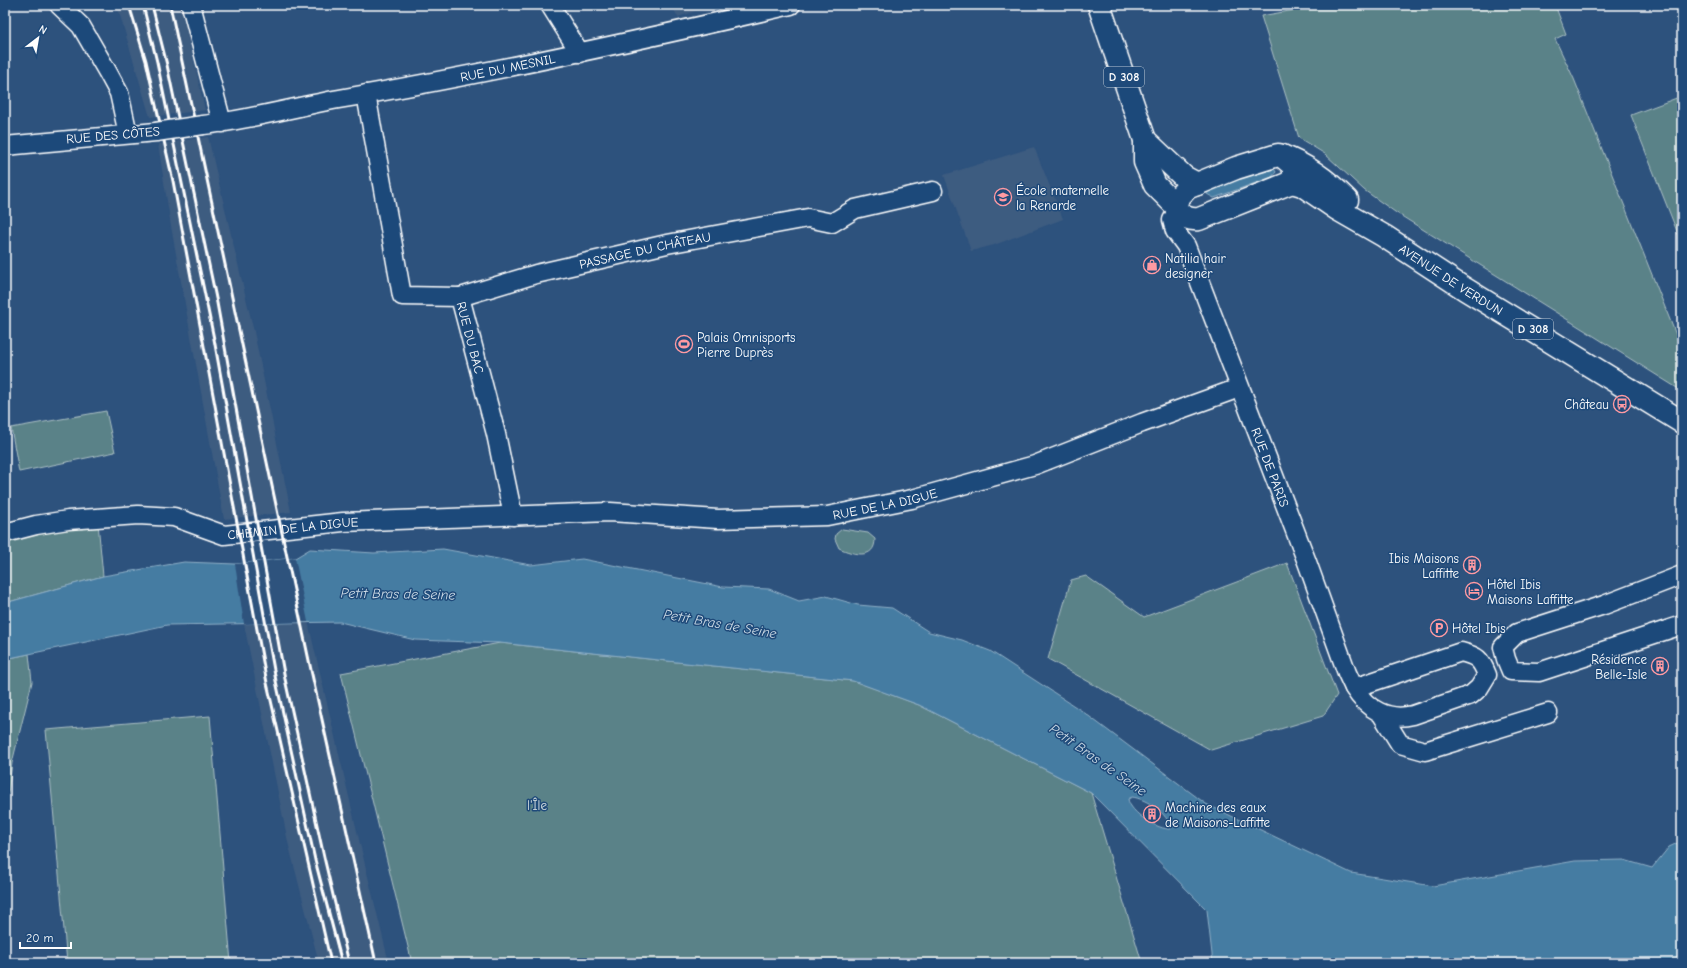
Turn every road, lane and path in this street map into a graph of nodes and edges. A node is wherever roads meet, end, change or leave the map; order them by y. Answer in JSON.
{"nodes":[{"id":1,"x":59,"y":5,"type":"edge"},
{"id":2,"x":191,"y":5,"type":"edge"},
{"id":3,"x":550,"y":5,"type":"edge"},
{"id":4,"x":791,"y":5,"type":"edge"},
{"id":5,"x":1101,"y":8,"type":"edge"},
{"id":6,"x":580,"y":53,"type":"junction"},
{"id":7,"x":366,"y":94,"type":"junction"},
{"id":8,"x":222,"y":123,"type":"junction"},
{"id":9,"x":128,"y":134,"type":"junction"},
{"id":10,"x":1145,"y":140,"type":"junction"},
{"id":11,"x":5,"y":146,"type":"edge"},
{"id":12,"x":1282,"y":156,"type":"junction"},
{"id":13,"x":1292,"y":182,"type":"junction"},
{"id":14,"x":1197,"y":184,"type":"junction"},
{"id":15,"x":933,"y":190,"type":"dead end"},
{"id":16,"x":1182,"y":212,"type":"junction"},
{"id":17,"x":1384,"y":236,"type":"junction"},
{"id":18,"x":460,"y":297,"type":"junction"},
{"id":19,"x":1239,"y":388,"type":"junction"},
{"id":20,"x":1682,"y":422,"type":"edge"},
{"id":21,"x":513,"y":516,"type":"junction"},
{"id":22,"x":5,"y":534,"type":"edge"},
{"id":23,"x":1682,"y":576,"type":"edge"},
{"id":24,"x":1682,"y":625,"type":"edge"},
{"id":25,"x":1354,"y":688,"type":"junction"},
{"id":26,"x":1548,"y":713,"type":"dead end"},
{"id":27,"x":1382,"y":715,"type":"junction"}],
"edges":[{"from":1,"to":9,"type":"street"},
{"from":2,"to":8,"type":"street"},
{"from":3,"to":6,"type":"street"},
{"from":4,"to":6,"type":"street","name":"RUE DU MESNIL"},
{"from":5,"to":10,"type":"main road","number":"D 308"},
{"from":6,"to":7,"type":"street","name":"RUE DU MESNIL"},
{"from":7,"to":8,"type":"street","name":"RUE DU MESNIL"},
{"from":7,"to":18,"type":"street","name":"RUE DU BAC"},
{"from":8,"to":9,"type":"street","name":"RUE DES CÔTES","bridge":true},
{"from":9,"to":11,"type":"street","name":"RUE DES CÔTES"},
{"from":10,"to":14,"type":"main road","number":"D 308"},
{"from":10,"to":16,"type":"main road","number":"D 308"},
{"from":12,"to":13,"type":"main road"},
{"from":12,"to":14,"type":"main road"},
{"from":12,"to":17,"type":"main road","name":"AVENUE DE VERDUN","number":"D 308"},
{"from":13,"to":16,"type":"main road"},
{"from":13,"to":17,"type":"main road","name":"AVENUE DE VERDUN","number":"D 308"},
{"from":14,"to":16,"type":"main road"},
{"from":15,"to":18,"type":"street","name":"PASSAGE DU CHÂTEAU"},
{"from":16,"to":19,"type":"street","name":"RUE DE PARIS"},
{"from":17,"to":20,"type":"main road","name":"AVENUE DE VERDUN","number":"D 308"},
{"from":18,"to":21,"type":"street","name":"RUE DU BAC"},
{"from":19,"to":21,"type":"street","name":"RUE DE LA DIGUE"},
{"from":19,"to":25,"type":"street","name":"RUE DE PARIS"},
{"from":21,"to":22,"type":"street","name":"CHEMIN DE LA DIGUE"},
{"from":23,"to":24,"type":"street"},
{"from":25,"to":27,"type":"street","name":"RUE DE PARIS"},
{"from":25,"to":27,"type":"street","name":"RUE DE PARIS"},
{"from":26,"to":27,"type":"street"}]}
